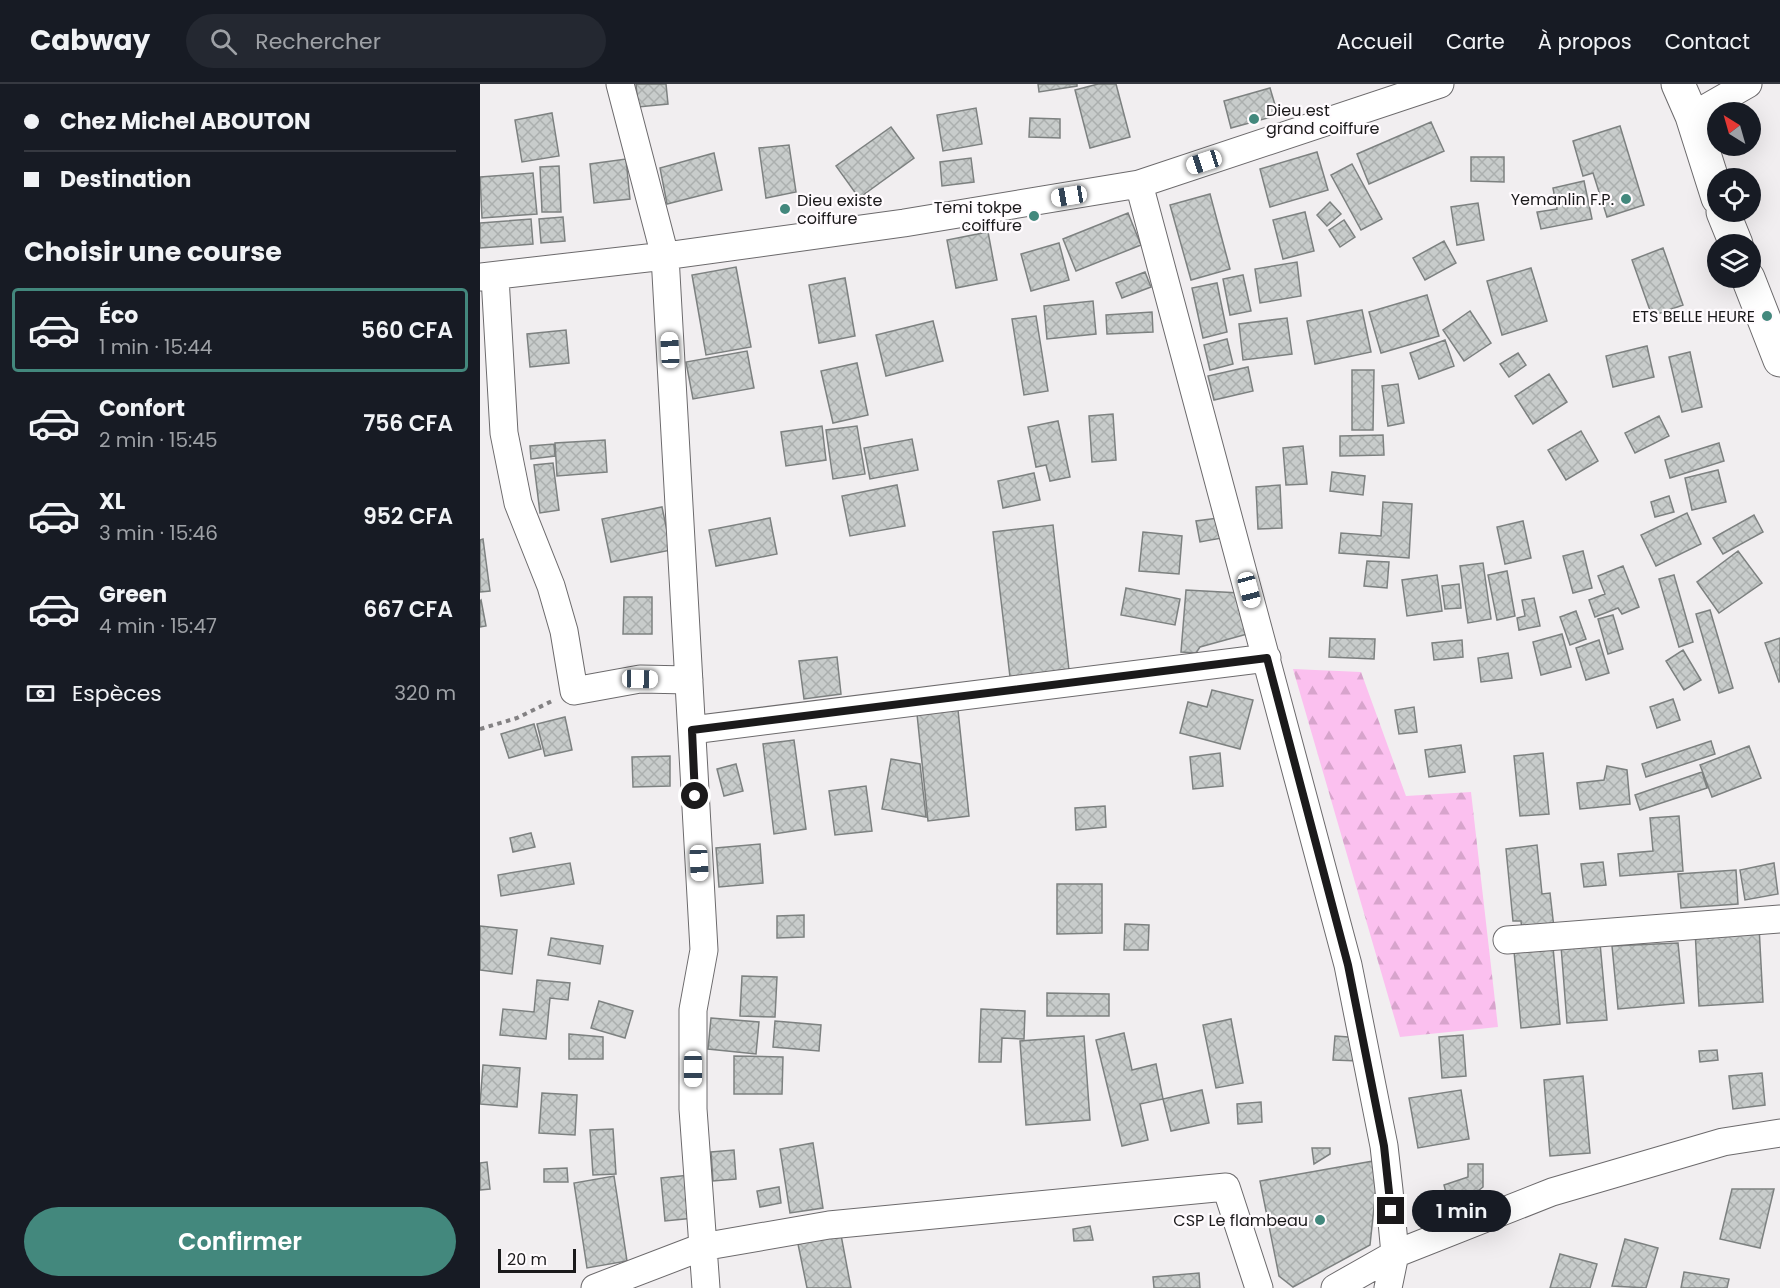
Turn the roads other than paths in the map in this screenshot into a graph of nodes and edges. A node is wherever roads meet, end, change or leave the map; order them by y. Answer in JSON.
{"nodes":[{"id":1,"x":620,"y":84,"type":"edge"},
{"id":2,"x":1440,"y":84,"type":"edge"},
{"id":3,"x":1678,"y":84,"type":"edge"},
{"id":4,"x":1748,"y":84,"type":"edge"},
{"id":5,"x":1692,"y":116,"type":"junction"},
{"id":6,"x":1708,"y":168,"type":"edge"},
{"id":7,"x":1139,"y":184,"type":"junction"},
{"id":8,"x":665,"y":256,"type":"junction"},
{"id":9,"x":487,"y":277,"type":"edge"},
{"id":10,"x":1753,"y":288,"type":"edge"},
{"id":11,"x":1778,"y":348,"type":"edge"},
{"id":12,"x":1267,"y":658,"type":"junction"},
{"id":13,"x":689,"y":680,"type":"junction"},
{"id":14,"x":692,"y":730,"type":"junction"},
{"id":15,"x":1780,"y":919,"type":"edge"},
{"id":16,"x":1507,"y":940,"type":"dead end"},
{"id":17,"x":1780,"y":1133,"type":"edge"},
{"id":18,"x":702,"y":1247,"type":"junction"},
{"id":19,"x":1395,"y":1254,"type":"junction"},
{"id":20,"x":595,"y":1288,"type":"edge"},
{"id":21,"x":706,"y":1288,"type":"edge"},
{"id":22,"x":1259,"y":1288,"type":"edge"},
{"id":23,"x":1335,"y":1288,"type":"edge"},
{"id":24,"x":1388,"y":1288,"type":"edge"}],
"edges":[{"from":1,"to":8,"type":"street"},
{"from":2,"to":7,"type":"street"},
{"from":3,"to":5,"type":"main road"},
{"from":4,"to":5,"type":"street"},
{"from":5,"to":6,"type":"main road"},
{"from":7,"to":8,"type":"street"},
{"from":7,"to":12,"type":"street"},
{"from":8,"to":9,"type":"street"},
{"from":8,"to":13,"type":"street"},
{"from":9,"to":13,"type":"street"},
{"from":10,"to":11,"type":"main road"},
{"from":12,"to":14,"type":"street"},
{"from":12,"to":19,"type":"street"},
{"from":13,"to":14,"type":"street"},
{"from":14,"to":18,"type":"street"},
{"from":15,"to":16,"type":"street"},
{"from":17,"to":19,"type":"street"},
{"from":18,"to":20,"type":"street"},
{"from":18,"to":21,"type":"street"},
{"from":18,"to":22,"type":"street"},
{"from":19,"to":23,"type":"street"},
{"from":19,"to":24,"type":"street"}]}
